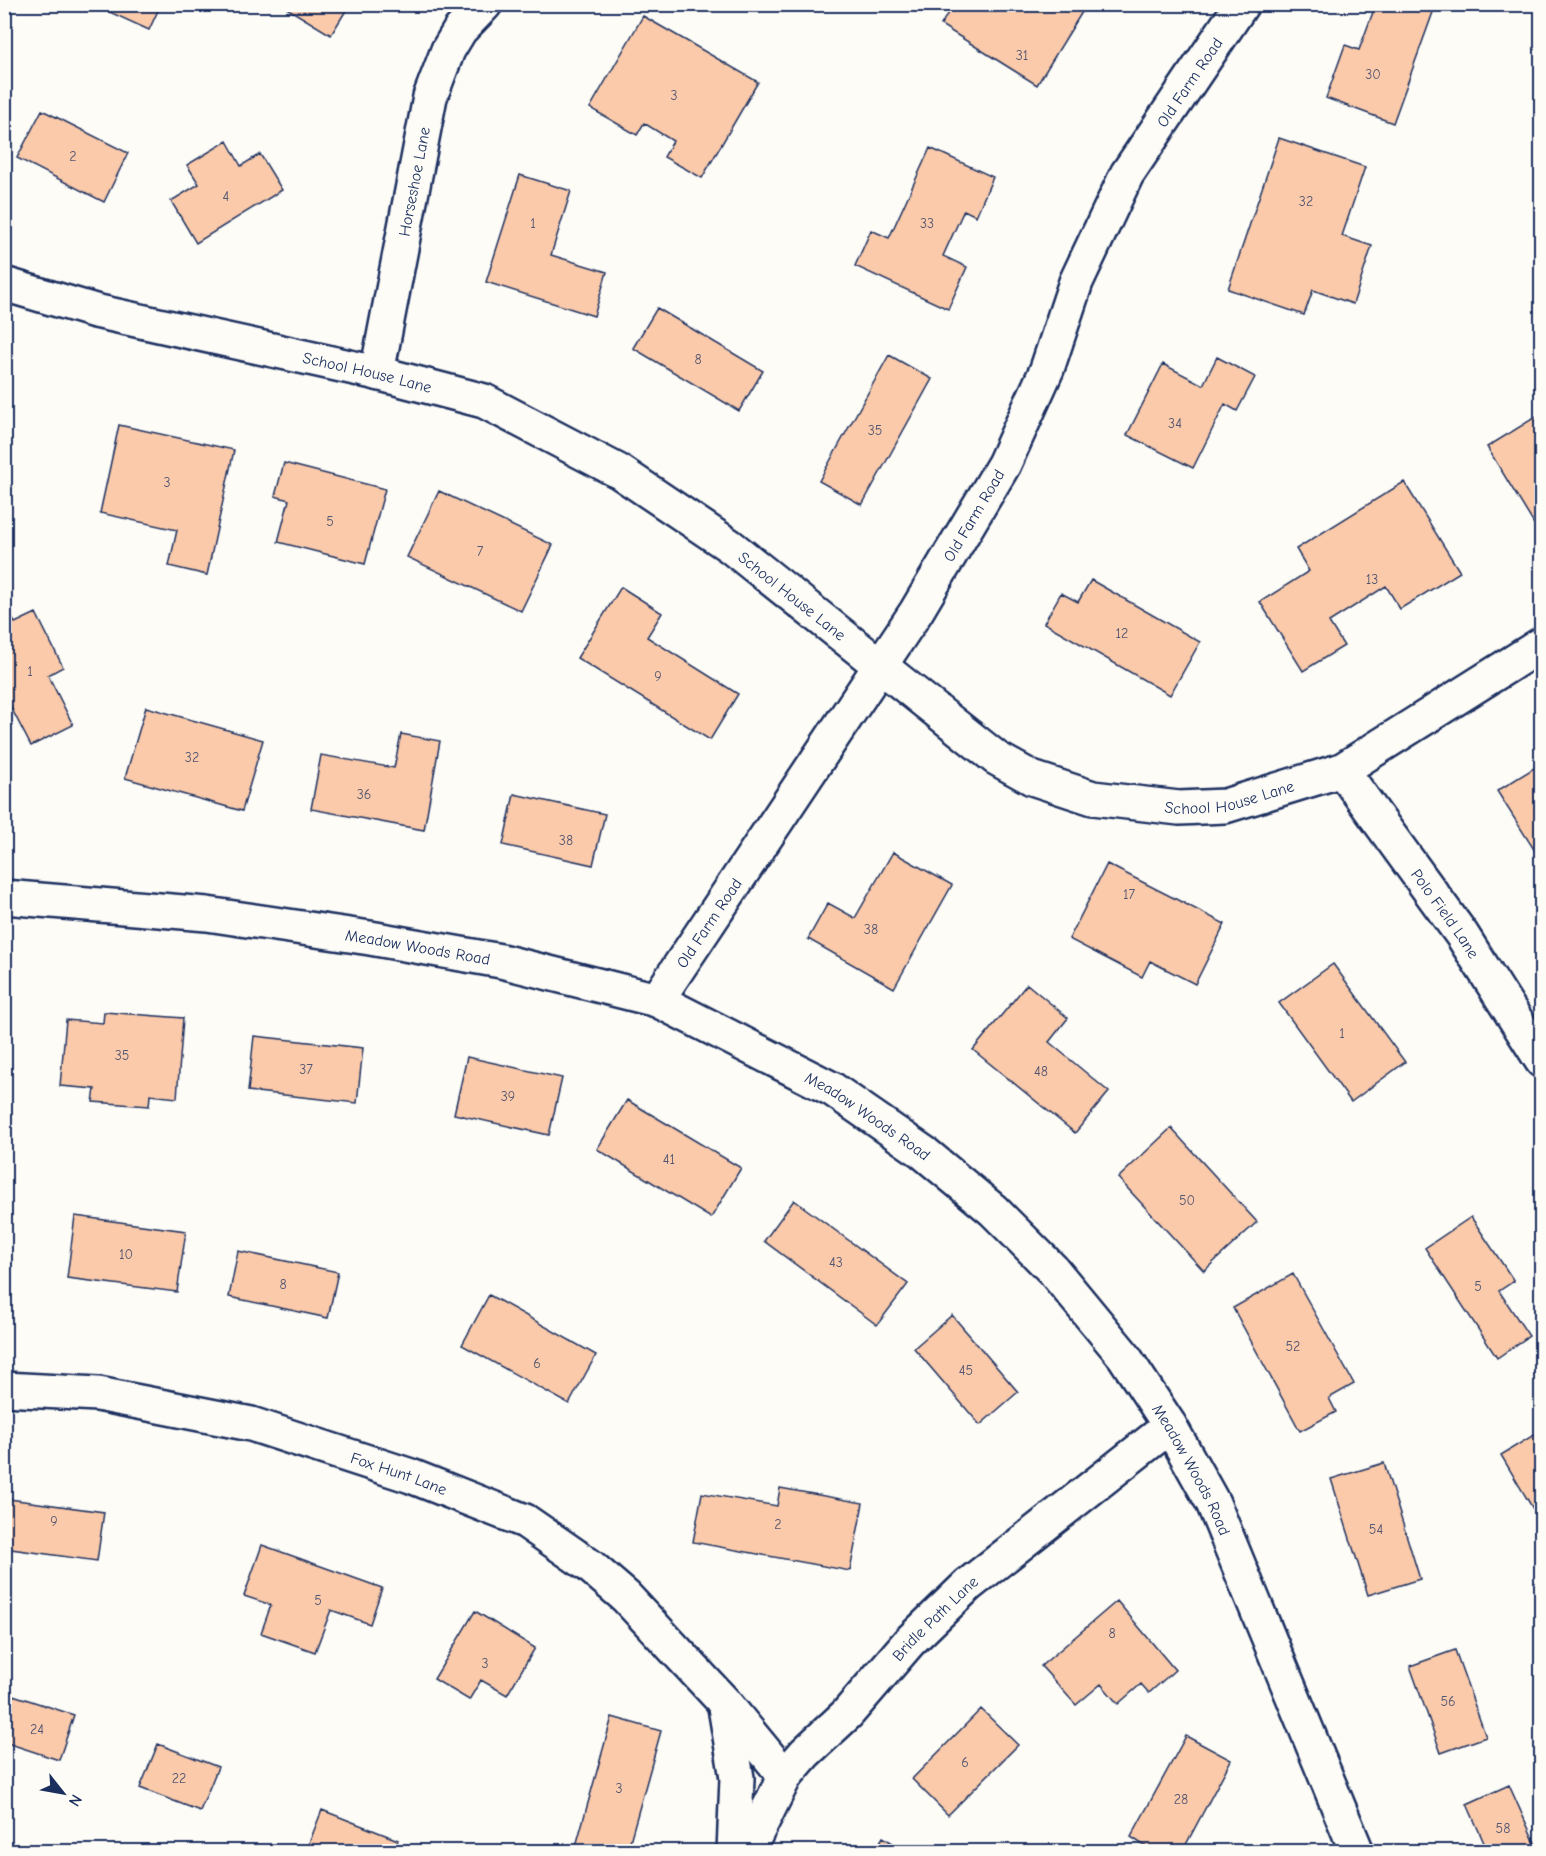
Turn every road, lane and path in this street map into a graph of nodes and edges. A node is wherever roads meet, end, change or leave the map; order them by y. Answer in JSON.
{"nodes":[{"id":1,"x":485,"y":4,"type":"edge"},
{"id":2,"x":1242,"y":4,"type":"edge"},
{"id":3,"x":4,"y":284,"type":"edge"},
{"id":4,"x":377,"y":373,"type":"junction"},
{"id":5,"x":1542,"y":644,"type":"edge"},
{"id":6,"x":879,"y":666,"type":"junction"},
{"id":7,"x":1342,"y":771,"type":"junction"},
{"id":8,"x":4,"y":897,"type":"edge"},
{"id":9,"x":657,"y":999,"type":"junction"},
{"id":10,"x":1542,"y":1060,"type":"edge"},
{"id":11,"x":4,"y":1389,"type":"edge"},
{"id":12,"x":1170,"y":1426,"type":"junction"},
{"id":13,"x":724,"y":1702,"type":"junction"},
{"id":14,"x":785,"y":1776,"type":"junction"},
{"id":15,"x":1352,"y":1849,"type":"edge"},
{"id":16,"x":734,"y":1851,"type":"edge"},
{"id":17,"x":747,"y":1851,"type":"edge"}],
"edges":[{"from":1,"to":4,"type":"street","name":"Horseshoe Lane"},
{"from":2,"to":6,"type":"street","name":"Old Farm Road"},
{"from":3,"to":4,"type":"street","name":"School House Lane"},
{"from":4,"to":6,"type":"street","name":"School House Lane"},
{"from":5,"to":7,"type":"street","name":"School House Lane"},
{"from":6,"to":7,"type":"street","name":"School House Lane"},
{"from":6,"to":9,"type":"street","name":"Old Farm Road"},
{"from":7,"to":10,"type":"street","name":"Polo Field Lane"},
{"from":8,"to":9,"type":"street","name":"Meadow Woods Road"},
{"from":9,"to":12,"type":"street","name":"Meadow Woods Road"},
{"from":11,"to":13,"type":"street","name":"Fox Hunt Lane"},
{"from":12,"to":14,"type":"street","name":"Bridle Path Lane"},
{"from":12,"to":15,"type":"street","name":"Meadow Woods Road"},
{"from":13,"to":14,"type":"street","name":"Fox Hunt Lane"},
{"from":13,"to":16,"type":"street"},
{"from":14,"to":17,"type":"street","name":"Bridle Path Lane"}]}
